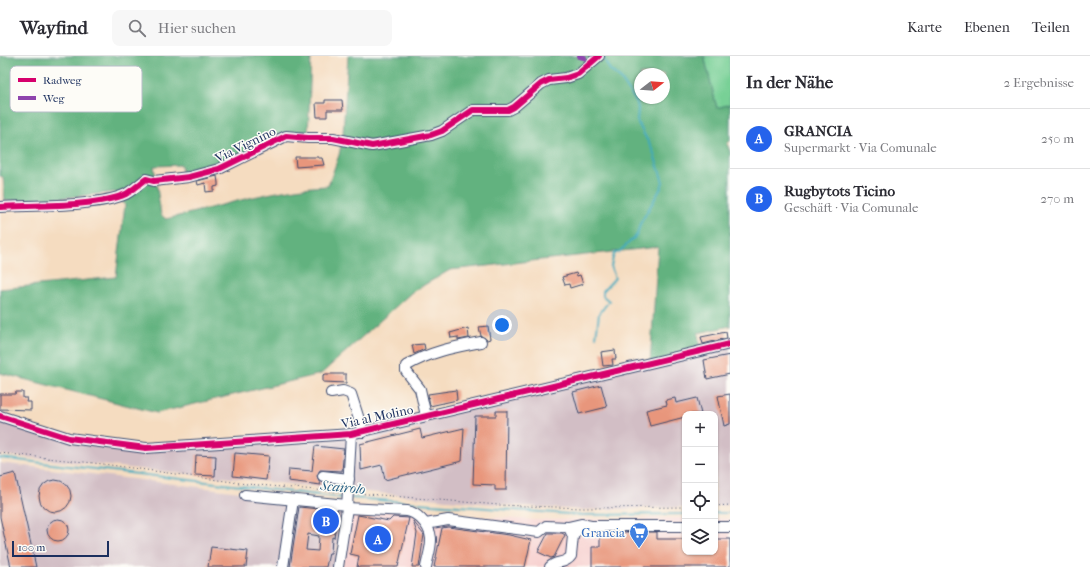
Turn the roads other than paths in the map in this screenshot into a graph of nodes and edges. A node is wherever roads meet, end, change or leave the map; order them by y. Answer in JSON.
{"nodes":[{"id":1,"x":599,"y":56,"type":"edge"},
{"id":2,"x":0,"y":207,"type":"edge"},
{"id":3,"x":481,"y":342,"type":"dead end"},
{"id":4,"x":730,"y":344,"type":"edge"},
{"id":5,"x":331,"y":393,"type":"dead end"},
{"id":6,"x":0,"y":416,"type":"edge"},
{"id":7,"x":426,"y":416,"type":"junction"},
{"id":8,"x":362,"y":432,"type":"junction"},
{"id":9,"x":351,"y":434,"type":"junction"},
{"id":10,"x":323,"y":476,"type":"dead end"},
{"id":11,"x":349,"y":479,"type":"junction"},
{"id":12,"x":245,"y":495,"type":"dead end"},
{"id":13,"x":293,"y":500,"type":"junction"},
{"id":14,"x":347,"y":502,"type":"junction"},
{"id":15,"x":426,"y":524,"type":"junction"},
{"id":16,"x":591,"y":526,"type":"junction"},
{"id":17,"x":682,"y":526,"type":"edge"},
{"id":18,"x":718,"y":526,"type":"edge"},
{"id":19,"x":565,"y":527,"type":"junction"},
{"id":20,"x":730,"y":527,"type":"edge"},
{"id":21,"x":573,"y":536,"type":"junction"},
{"id":22,"x":566,"y":565,"type":"edge"},
{"id":23,"x":283,"y":567,"type":"edge"},
{"id":24,"x":338,"y":567,"type":"edge"},
{"id":25,"x":426,"y":567,"type":"edge"},
{"id":26,"x":550,"y":567,"type":"edge"}],
"edges":[{"from":1,"to":2,"type":"street","name":"Via Vignino"},
{"from":3,"to":7,"type":"street"},
{"from":4,"to":7,"type":"street","name":"Via al Molino"},
{"from":5,"to":8,"type":"street"},
{"from":6,"to":9,"type":"street","name":"Via al Molino"},
{"from":7,"to":8,"type":"street","name":"Via al Molino"},
{"from":8,"to":9,"type":"street","name":"Via al Molino"},
{"from":9,"to":11,"type":"street"},
{"from":10,"to":11,"type":"street"},
{"from":11,"to":14,"type":"street"},
{"from":12,"to":13,"type":"street"},
{"from":13,"to":14,"type":"street"},
{"from":13,"to":23,"type":"street"},
{"from":14,"to":15,"type":"street"},
{"from":14,"to":24,"type":"street"},
{"from":15,"to":19,"type":"street"},
{"from":15,"to":25,"type":"street"},
{"from":16,"to":17,"type":"street"},
{"from":16,"to":19,"type":"street"},
{"from":16,"to":21,"type":"street"},
{"from":18,"to":20,"type":"street"},
{"from":19,"to":21,"type":"street"},
{"from":21,"to":22,"type":"street"},
{"from":22,"to":26,"type":"street"}]}
